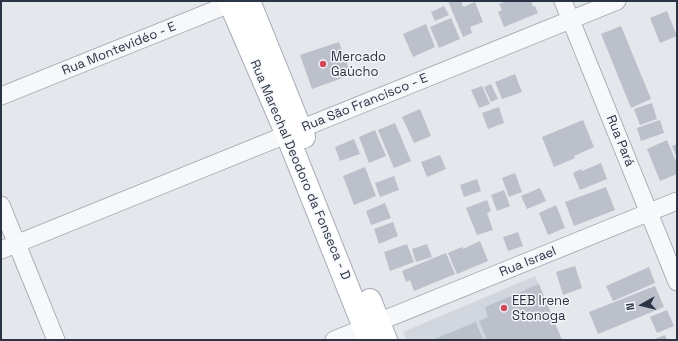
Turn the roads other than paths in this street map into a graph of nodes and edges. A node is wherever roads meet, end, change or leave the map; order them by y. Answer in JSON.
{"nodes":[{"id":1,"x":563,"y":1,"type":"edge"},
{"id":2,"x":617,"y":1,"type":"edge"},
{"id":3,"x":236,"y":2,"type":"edge"},
{"id":4,"x":571,"y":20,"type":"junction"},
{"id":5,"x":1,"y":96,"type":"edge"},
{"id":6,"x":294,"y":132,"type":"junction"},
{"id":7,"x":677,"y":201,"type":"edge"},
{"id":8,"x":1,"y":205,"type":"edge"},
{"id":9,"x":649,"y":213,"type":"junction"},
{"id":10,"x":17,"y":244,"type":"junction"},
{"id":11,"x":1,"y":250,"type":"edge"},
{"id":12,"x":677,"y":282,"type":"edge"},
{"id":13,"x":374,"y":332,"type":"edge"},
{"id":14,"x":56,"y":340,"type":"edge"},
{"id":15,"x":334,"y":340,"type":"edge"}],
"edges":[{"from":1,"to":4,"type":"street","name":"Rua Pará"},
{"from":2,"to":4,"type":"street","name":"Rua São Francisco - E"},
{"from":3,"to":5,"type":"street","name":"Rua Montevidéo - E"},
{"from":3,"to":6,"type":"street","name":"Rua Marechal Deodoro da Fonseca - D"},
{"from":4,"to":6,"type":"street","name":"Rua São Francisco - E"},
{"from":4,"to":9,"type":"street","name":"Rua Pará"},
{"from":6,"to":10,"type":"street","name":"Rua São Francisco - E"},
{"from":6,"to":13,"type":"street","name":"Rua Marechal Deodoro da Fonseca - D"},
{"from":7,"to":9,"type":"street","name":"Rua Israel"},
{"from":8,"to":10,"type":"street"},
{"from":9,"to":12,"type":"street","name":"Rua Pará"},
{"from":9,"to":13,"type":"street","name":"Rua Israel"},
{"from":10,"to":11,"type":"street","name":"Rua São Francisco - E"},
{"from":10,"to":14,"type":"street"},
{"from":13,"to":15,"type":"street","name":"Rua Israel"}]}
